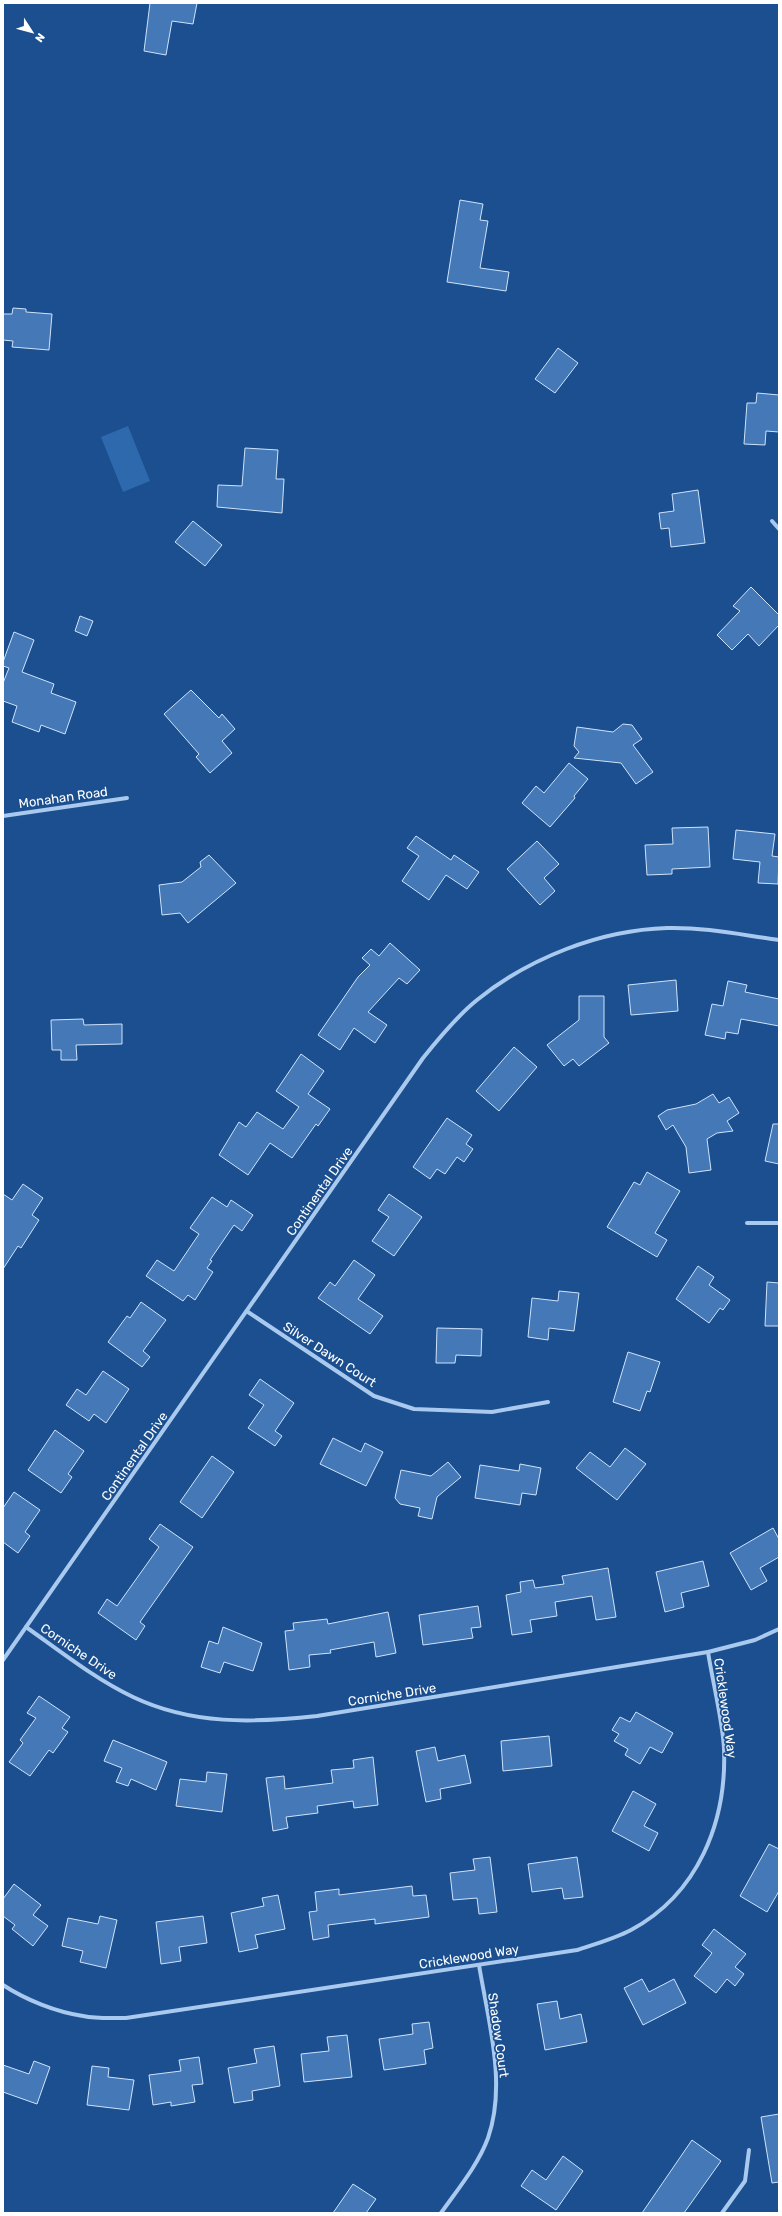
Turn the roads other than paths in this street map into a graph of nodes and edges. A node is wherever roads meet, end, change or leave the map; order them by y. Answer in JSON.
{"nodes":[{"id":1,"x":772,"y":521,"type":"dead end"},
{"id":2,"x":779,"y":529,"type":"edge"},
{"id":3,"x":127,"y":798,"type":"dead end"},
{"id":4,"x":3,"y":816,"type":"edge"},
{"id":5,"x":779,"y":940,"type":"edge"},
{"id":6,"x":747,"y":1223,"type":"dead end"},
{"id":7,"x":779,"y":1223,"type":"edge"},
{"id":8,"x":248,"y":1312,"type":"junction"},
{"id":9,"x":548,"y":1402,"type":"dead end"},
{"id":10,"x":26,"y":1627,"type":"junction"},
{"id":11,"x":779,"y":1629,"type":"edge"},
{"id":12,"x":708,"y":1652,"type":"junction"},
{"id":13,"x":3,"y":1660,"type":"edge"},
{"id":14,"x":479,"y":1965,"type":"junction"},
{"id":15,"x":3,"y":1985,"type":"edge"},
{"id":16,"x":749,"y":2150,"type":"dead end"},
{"id":17,"x":441,"y":2213,"type":"edge"},
{"id":18,"x":722,"y":2213,"type":"edge"}],
"edges":[{"from":1,"to":2,"type":"street"},
{"from":3,"to":4,"type":"street","name":"Monahan Road"},
{"from":5,"to":8,"type":"street","name":"Continental Drive"},
{"from":6,"to":7,"type":"street"},
{"from":8,"to":9,"type":"street","name":"Silver Dawn Court"},
{"from":8,"to":10,"type":"street","name":"Continental Drive"},
{"from":10,"to":12,"type":"street","name":"Corniche Drive"},
{"from":10,"to":13,"type":"street","name":"Continental Drive"},
{"from":11,"to":12,"type":"street","name":"Corniche Drive"},
{"from":12,"to":14,"type":"street","name":"Cricklewood Way"},
{"from":14,"to":15,"type":"street","name":"Cricklewood Way"},
{"from":14,"to":17,"type":"street","name":"Shadow Court"},
{"from":16,"to":18,"type":"street"}]}
